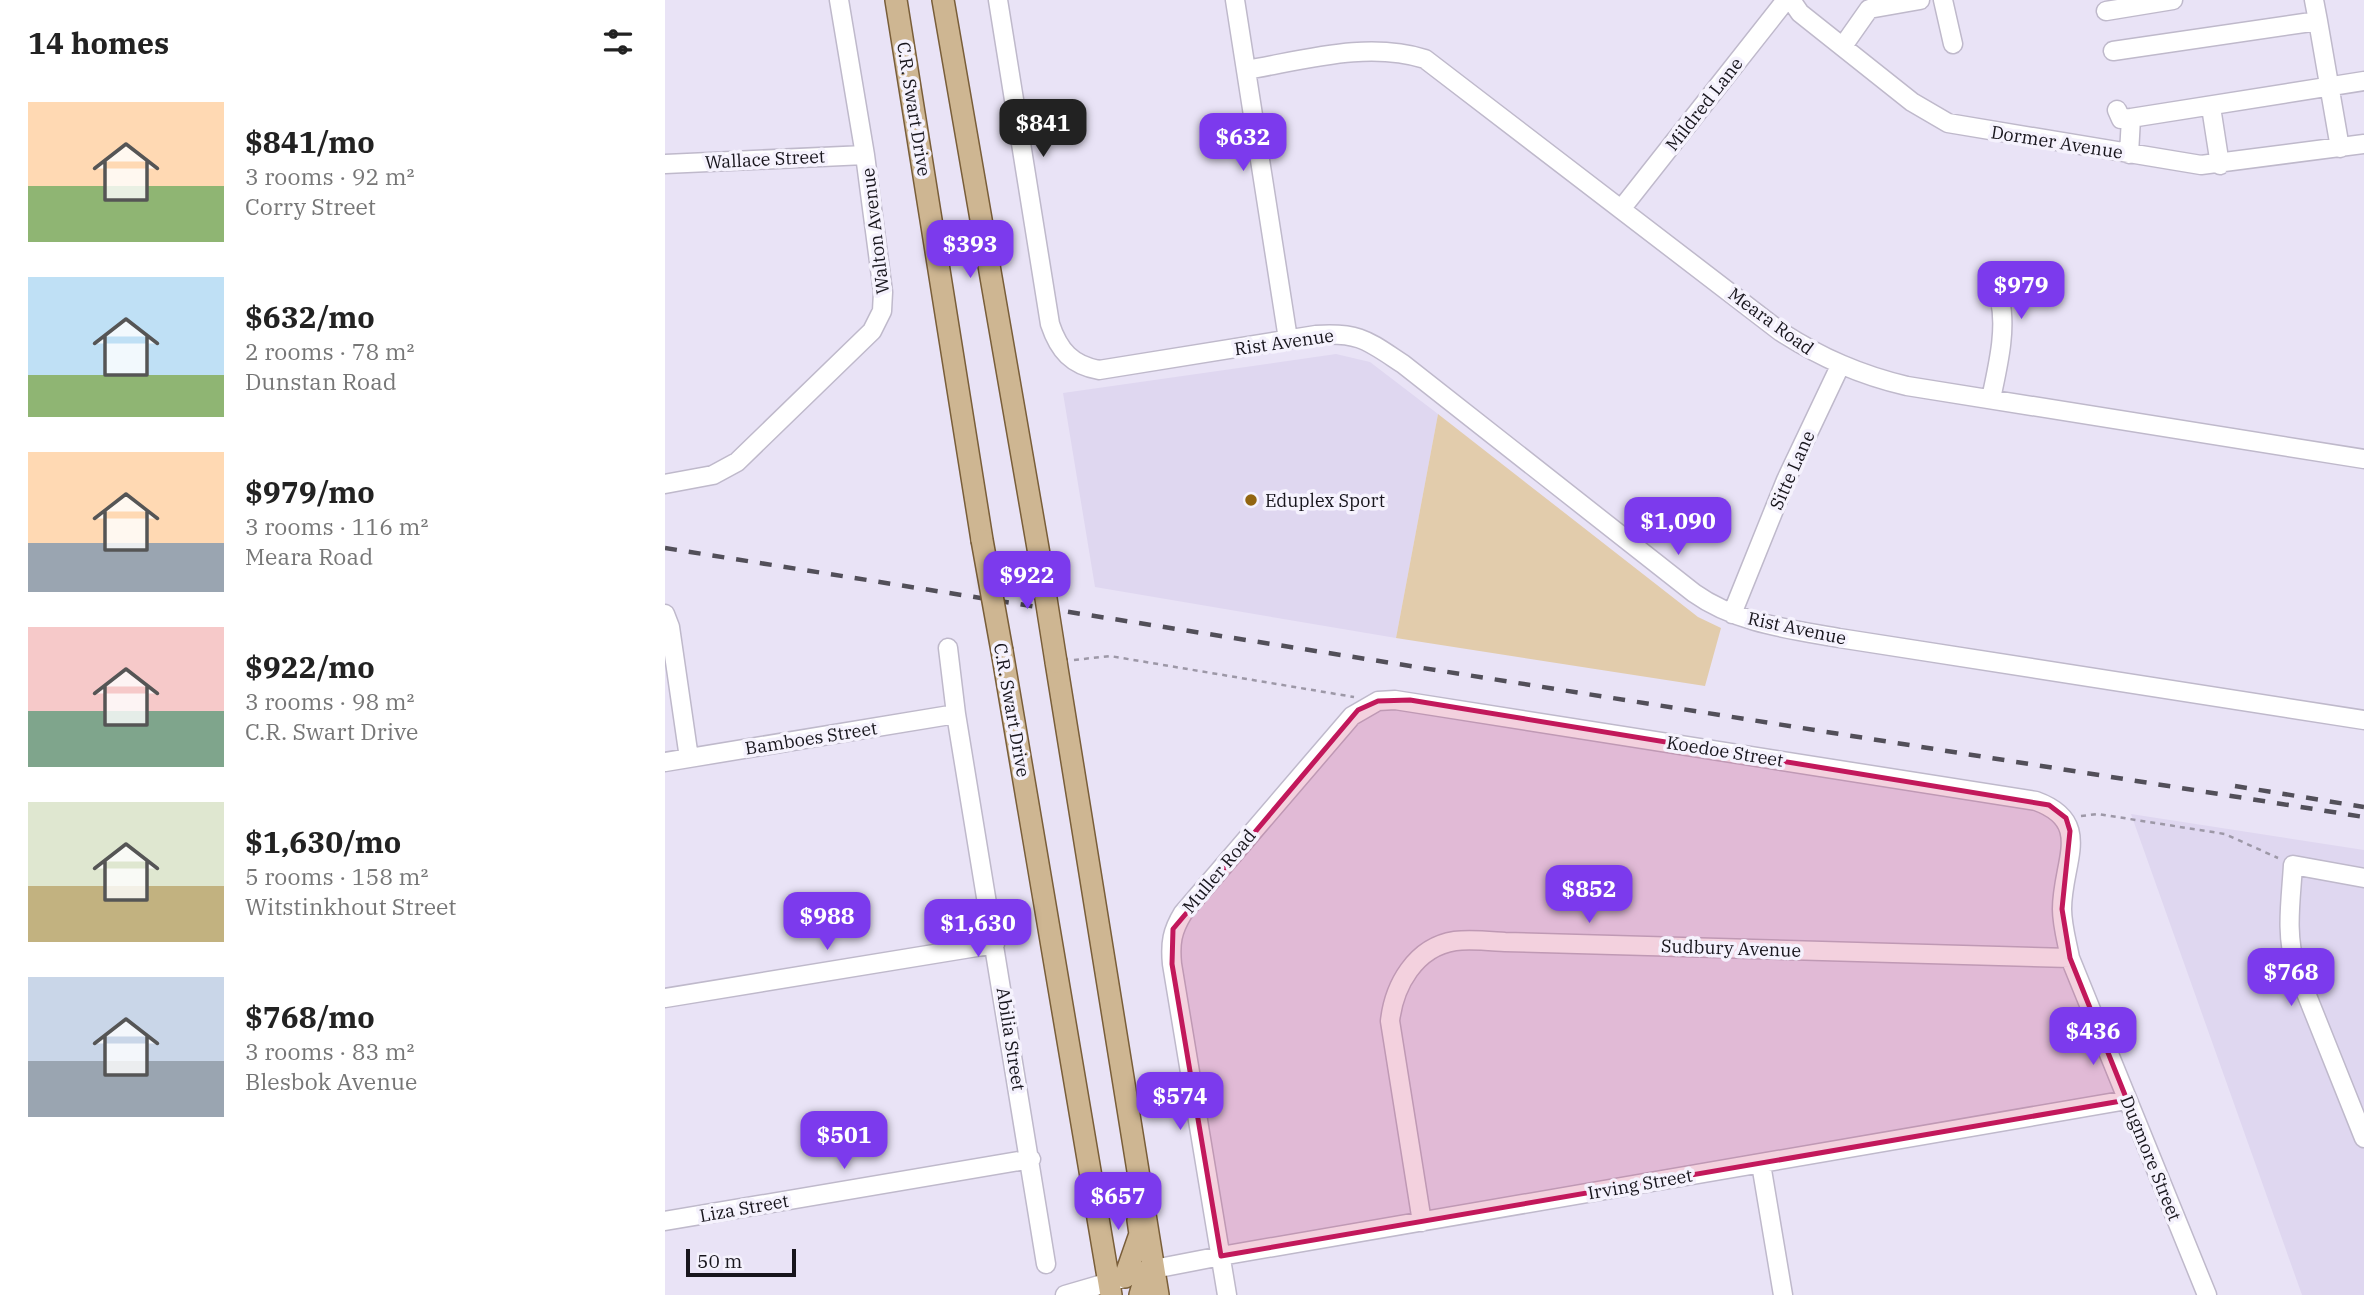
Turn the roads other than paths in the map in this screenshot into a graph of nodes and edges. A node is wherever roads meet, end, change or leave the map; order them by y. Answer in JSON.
{"nodes":[{"id":1,"x":839,"y":0,"type":"edge"},
{"id":2,"x":896,"y":0,"type":"edge"},
{"id":3,"x":943,"y":0,"type":"edge"},
{"id":4,"x":997,"y":0,"type":"edge"},
{"id":5,"x":1235,"y":0,"type":"edge"},
{"id":6,"x":1786,"y":0,"type":"edge"},
{"id":7,"x":1791,"y":0,"type":"edge"},
{"id":8,"x":1920,"y":0,"type":"edge"},
{"id":9,"x":1943,"y":0,"type":"edge"},
{"id":10,"x":2173,"y":0,"type":"edge"},
{"id":11,"x":2314,"y":0,"type":"edge"},
{"id":12,"x":2106,"y":11,"type":"dead end"},
{"id":13,"x":2318,"y":21,"type":"junction"},
{"id":14,"x":1953,"y":44,"type":"dead end"},
{"id":15,"x":1843,"y":46,"type":"junction"},
{"id":16,"x":2113,"y":51,"type":"dead end"},
{"id":17,"x":1246,"y":70,"type":"junction"},
{"id":18,"x":2364,"y":81,"type":"edge"},
{"id":19,"x":2331,"y":89,"type":"junction"},
{"id":20,"x":2211,"y":107,"type":"junction"},
{"id":21,"x":2364,"y":144,"type":"edge"},
{"id":22,"x":2340,"y":148,"type":"junction"},
{"id":23,"x":2129,"y":154,"type":"junction"},
{"id":24,"x":865,"y":155,"type":"junction"},
{"id":25,"x":665,"y":164,"type":"edge"},
{"id":26,"x":2220,"y":165,"type":"junction"},
{"id":27,"x":1622,"y":208,"type":"junction"},
{"id":28,"x":1994,"y":297,"type":"dead end"},
{"id":29,"x":1288,"y":340,"type":"junction"},
{"id":30,"x":1840,"y":366,"type":"junction"},
{"id":31,"x":1991,"y":399,"type":"junction"},
{"id":32,"x":2364,"y":459,"type":"edge"},
{"id":33,"x":665,"y":484,"type":"edge"},
{"id":34,"x":665,"y":614,"type":"edge"},
{"id":35,"x":1732,"y":614,"type":"junction"},
{"id":36,"x":948,"y":648,"type":"dead end"},
{"id":37,"x":1378,"y":701,"type":"joint"},
{"id":38,"x":956,"y":714,"type":"junction"},
{"id":39,"x":2364,"y":720,"type":"edge"},
{"id":40,"x":689,"y":758,"type":"junction"},
{"id":41,"x":665,"y":762,"type":"edge"},
{"id":42,"x":2066,"y":818,"type":"joint"},
{"id":43,"x":2364,"y":877,"type":"edge"},
{"id":44,"x":995,"y":944,"type":"junction"},
{"id":45,"x":2070,"y":958,"type":"junction"},
{"id":46,"x":665,"y":998,"type":"edge"},
{"id":47,"x":2127,"y":1100,"type":"junction"},
{"id":48,"x":2364,"y":1138,"type":"edge"},
{"id":49,"x":1031,"y":1158,"type":"junction"},
{"id":50,"x":1762,"y":1164,"type":"junction"},
{"id":51,"x":1142,"y":1197,"type":"junction"},
{"id":52,"x":665,"y":1221,"type":"edge"},
{"id":53,"x":1422,"y":1222,"type":"junction"},
{"id":54,"x":1221,"y":1256,"type":"junction"},
{"id":55,"x":1046,"y":1264,"type":"dead end"},
{"id":56,"x":1150,"y":1270,"type":"junction"},
{"id":57,"x":1116,"y":1284,"type":"edge"},
{"id":58,"x":1065,"y":1295,"type":"edge"},
{"id":59,"x":1140,"y":1295,"type":"edge"},
{"id":60,"x":1158,"y":1295,"type":"edge"},
{"id":61,"x":1227,"y":1295,"type":"edge"},
{"id":62,"x":1783,"y":1295,"type":"edge"},
{"id":63,"x":2207,"y":1295,"type":"edge"}],
"edges":[{"from":1,"to":24,"type":"street","name":"Walton Avenue"},
{"from":2,"to":57,"type":"main road","name":"C.R. Swart Drive","bridge":true},
{"from":3,"to":51,"type":"main road","bridge":true},
{"from":4,"to":29,"type":"street","name":"Rist Avenue"},
{"from":5,"to":17,"type":"street"},
{"from":6,"to":27,"type":"street","name":"Mildred Lane"},
{"from":7,"to":15,"type":"street","name":"Dormer Avenue"},
{"from":8,"to":15,"type":"street"},
{"from":9,"to":14,"type":"street"},
{"from":10,"to":12,"type":"street"},
{"from":11,"to":13,"type":"street"},
{"from":13,"to":16,"type":"street"},
{"from":13,"to":19,"type":"street"},
{"from":15,"to":23,"type":"street","name":"Dormer Avenue"},
{"from":17,"to":27,"type":"street","name":"Meara Road"},
{"from":17,"to":29,"type":"street"},
{"from":18,"to":19,"type":"street"},
{"from":19,"to":20,"type":"street"},
{"from":19,"to":22,"type":"street"},
{"from":20,"to":23,"type":"street"},
{"from":20,"to":26,"type":"street"},
{"from":21,"to":22,"type":"street","name":"Dormer Avenue"},
{"from":22,"to":26,"type":"street","name":"Dormer Avenue"},
{"from":23,"to":26,"type":"street","name":"Dormer Avenue"},
{"from":24,"to":25,"type":"street","name":"Wallace Street"},
{"from":24,"to":33,"type":"street","name":"Walton Avenue"},
{"from":27,"to":30,"type":"street","name":"Meara Road"},
{"from":28,"to":31,"type":"street"},
{"from":29,"to":35,"type":"street","name":"Rist Avenue"},
{"from":30,"to":31,"type":"street","name":"Meara Road"},
{"from":30,"to":35,"type":"street","name":"Sitte Lane"},
{"from":31,"to":32,"type":"street","name":"Meara Road"},
{"from":34,"to":40,"type":"street"},
{"from":35,"to":39,"type":"street","name":"Rist Avenue"},
{"from":36,"to":38,"type":"street","name":"Abilia Street"},
{"from":37,"to":42,"type":"street","name":"Koedoe Street"},
{"from":37,"to":54,"type":"street","name":"Muller Road"},
{"from":38,"to":40,"type":"street","name":"Bamboes Street"},
{"from":38,"to":44,"type":"street","name":"Abilia Street"},
{"from":40,"to":41,"type":"street","name":"Bamboes Street"},
{"from":42,"to":45,"type":"street","name":"Dugmore Street"},
{"from":43,"to":48,"type":"street"},
{"from":44,"to":46,"type":"street"},
{"from":44,"to":49,"type":"street","name":"Abilia Street"},
{"from":45,"to":47,"type":"street","name":"Dugmore Street"},
{"from":45,"to":53,"type":"street","name":"Sudbury Avenue"},
{"from":47,"to":50,"type":"street","name":"Irving Street"},
{"from":47,"to":63,"type":"street","name":"Dugmore Street"},
{"from":49,"to":52,"type":"street","name":"Liza Street"},
{"from":49,"to":55,"type":"street","name":"Abilia Street"},
{"from":50,"to":53,"type":"street","name":"Irving Street"},
{"from":50,"to":62,"type":"street"},
{"from":51,"to":56,"type":"main road"},
{"from":51,"to":57,"type":"main road"},
{"from":53,"to":54,"type":"street","name":"Irving Street"},
{"from":54,"to":56,"type":"street","name":"Irving Street"},
{"from":54,"to":61,"type":"street","name":"Muller Road"},
{"from":56,"to":57,"type":"street","name":"Irving Street"},
{"from":56,"to":59,"type":"main road"},
{"from":56,"to":60,"type":"main road"},
{"from":57,"to":58,"type":"street","name":"Irving Street"}]}
